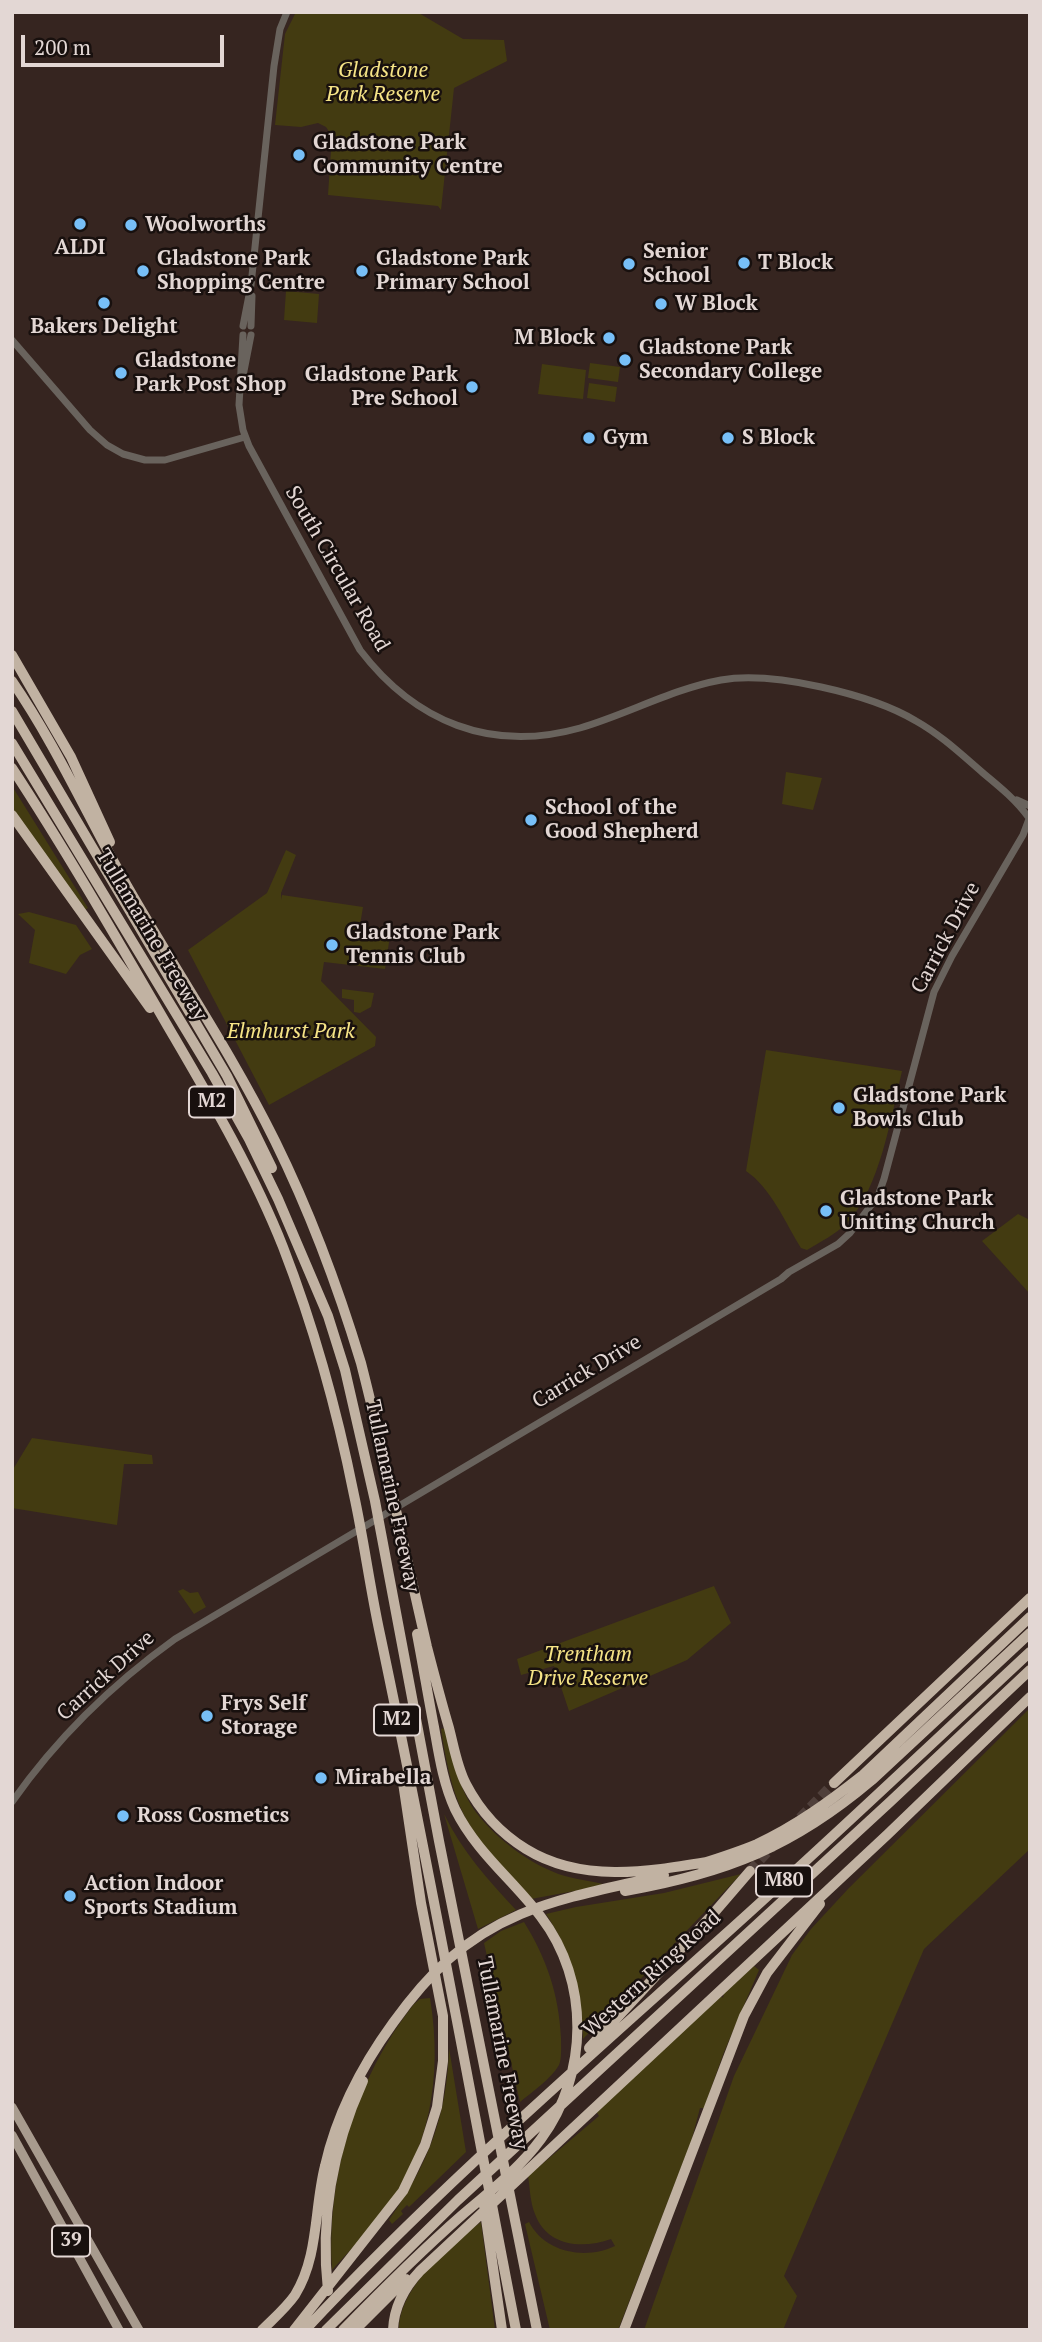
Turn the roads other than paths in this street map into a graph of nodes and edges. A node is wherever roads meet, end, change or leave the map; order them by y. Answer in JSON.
{"nodes":[{"id":1,"x":287,"y":12,"type":"edge"},
{"id":2,"x":12,"y":340,"type":"edge"},
{"id":3,"x":245,"y":437,"type":"junction"},
{"id":4,"x":12,"y":655,"type":"edge"},
{"id":5,"x":12,"y":681,"type":"edge"},
{"id":6,"x":12,"y":711,"type":"edge"},
{"id":7,"x":12,"y":743,"type":"edge"},
{"id":8,"x":12,"y":768,"type":"edge"},
{"id":9,"x":1013,"y":798,"type":"junction"},
{"id":10,"x":1030,"y":806,"type":"edge"},
{"id":11,"x":12,"y":816,"type":"edge"},
{"id":12,"x":1029,"y":818,"type":"edge"},
{"id":13,"x":1030,"y":832,"type":"edge"},
{"id":14,"x":1016,"y":847,"type":"junction"},
{"id":15,"x":191,"y":992,"type":"junction"},
{"id":16,"x":185,"y":1056,"type":"junction"},
{"id":17,"x":318,"y":1289,"type":"junction"},
{"id":18,"x":400,"y":1534,"type":"junction"},
{"id":19,"x":1030,"y":1598,"type":"edge"},
{"id":20,"x":1030,"y":1617,"type":"edge"},
{"id":21,"x":377,"y":1620,"type":"junction"},
{"id":22,"x":1030,"y":1633,"type":"edge"},
{"id":23,"x":1030,"y":1652,"type":"edge"},
{"id":24,"x":1030,"y":1670,"type":"edge"},
{"id":25,"x":1030,"y":1697,"type":"edge"},
{"id":26,"x":834,"y":1783,"type":"tunnel mouth"},
{"id":27,"x":12,"y":1802,"type":"edge"},
{"id":28,"x":860,"y":1861,"type":"junction"},
{"id":29,"x":707,"y":1862,"type":"junction"},
{"id":30,"x":750,"y":1871,"type":"tunnel mouth"},
{"id":31,"x":557,"y":1902,"type":"junction"},
{"id":32,"x":450,"y":1994,"type":"junction"},
{"id":33,"x":395,"y":2020,"type":"junction"},
{"id":34,"x":534,"y":2106,"type":"junction"},
{"id":35,"x":12,"y":2107,"type":"edge"},
{"id":36,"x":12,"y":2135,"type":"edge"},
{"id":37,"x":463,"y":2228,"type":"junction"},
{"id":38,"x":85,"y":2235,"type":"junction"},
{"id":39,"x":72,"y":2243,"type":"junction"},
{"id":40,"x":356,"y":2324,"type":"edge"},
{"id":41,"x":119,"y":2330,"type":"edge"},
{"id":42,"x":139,"y":2330,"type":"edge"},
{"id":43,"x":262,"y":2330,"type":"edge"},
{"id":44,"x":294,"y":2330,"type":"edge"},
{"id":45,"x":305,"y":2330,"type":"edge"},
{"id":46,"x":326,"y":2330,"type":"edge"},
{"id":47,"x":342,"y":2330,"type":"edge"},
{"id":48,"x":393,"y":2330,"type":"edge"},
{"id":49,"x":502,"y":2330,"type":"edge"},
{"id":50,"x":516,"y":2330,"type":"edge"},
{"id":51,"x":537,"y":2330,"type":"edge"},
{"id":52,"x":624,"y":2330,"type":"edge"}],
"edges":[{"from":1,"to":3,"type":"street","name":"South Circular Road"},
{"from":2,"to":3,"type":"street"},
{"from":3,"to":9,"type":"street","name":"South Circular Road"},
{"from":4,"to":15,"type":"highway"},
{"from":5,"to":15,"type":"highway"},
{"from":6,"to":17,"type":"highway"},
{"from":7,"to":17,"type":"highway","name":"Tullamarine Freeway","number":"M2"},
{"from":8,"to":16,"type":"highway","name":"Tullamarine Freeway","number":"M2"},
{"from":9,"to":10,"type":"street","name":"South Circular Road"},
{"from":9,"to":12,"type":"street","name":"South Circular Road"},
{"from":11,"to":16,"type":"highway"},
{"from":12,"to":14,"type":"street","name":"Carrick Drive"},
{"from":13,"to":14,"type":"street","name":"Carrick Drive"},
{"from":14,"to":27,"type":"street","name":"Carrick Drive"},
{"from":15,"to":18,"type":"highway"},
{"from":16,"to":21,"type":"highway","name":"Tullamarine Freeway","number":"M2"},
{"from":17,"to":51,"type":"highway","name":"Tullamarine Freeway","number":"M2"},
{"from":18,"to":29,"type":"highway"},
{"from":18,"to":40,"type":"highway"},
{"from":19,"to":26,"type":"highway"},
{"from":20,"to":29,"type":"highway"},
{"from":21,"to":32,"type":"highway","name":"Tullamarine Freeway","number":"M2"},
{"from":21,"to":44,"type":"highway"},
{"from":22,"to":31,"type":"highway"},
{"from":23,"to":34,"type":"highway","name":"Western Ring Road","number":"M80"},
{"from":24,"to":46,"type":"highway","name":"Western Ring Road","number":"M80"},
{"from":25,"to":28,"type":"highway"},
{"from":28,"to":37,"type":"highway"},
{"from":28,"to":52,"type":"highway"},
{"from":29,"to":31,"type":"highway"},
{"from":30,"to":34,"type":"highway"},
{"from":31,"to":33,"type":"highway"},
{"from":32,"to":49,"type":"highway"},
{"from":32,"to":50,"type":"highway","name":"Tullamarine Freeway","number":"M2"},
{"from":33,"to":43,"type":"highway"},
{"from":33,"to":47,"type":"highway"},
{"from":34,"to":45,"type":"highway","name":"Western Ring Road","number":"M80"},
{"from":35,"to":38,"type":"main road","number":"39"},
{"from":36,"to":39,"type":"main road","number":"39"},
{"from":37,"to":40,"type":"highway"},
{"from":37,"to":48,"type":"highway"},
{"from":38,"to":39,"type":"main road"},
{"from":38,"to":42,"type":"main road","number":"39"},
{"from":39,"to":41,"type":"main road","number":"39"},
{"from":40,"to":47,"type":"highway"}]}
